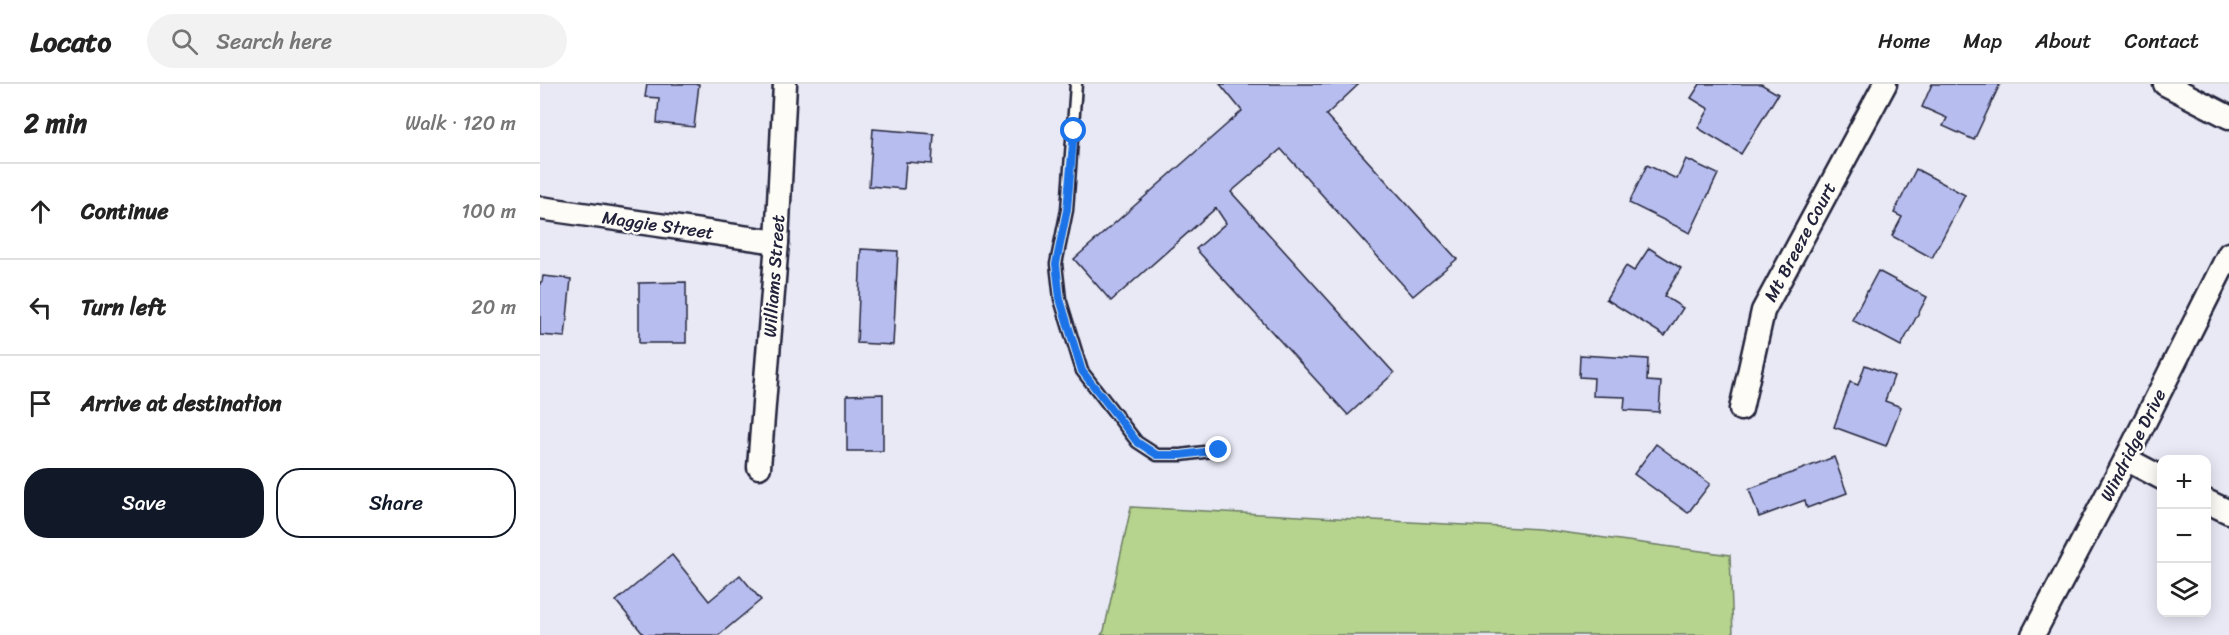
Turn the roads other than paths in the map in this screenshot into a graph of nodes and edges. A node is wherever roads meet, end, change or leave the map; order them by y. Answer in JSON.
{"nodes":[{"id":1,"x":785,"y":84,"type":"edge"},
{"id":2,"x":1076,"y":84,"type":"edge"},
{"id":3,"x":1885,"y":84,"type":"edge"},
{"id":4,"x":2165,"y":84,"type":"edge"},
{"id":5,"x":2229,"y":117,"type":"edge"},
{"id":6,"x":540,"y":208,"type":"edge"},
{"id":7,"x":777,"y":242,"type":"junction"},
{"id":8,"x":2229,"y":254,"type":"edge"},
{"id":9,"x":1741,"y":409,"type":"dead end"},
{"id":10,"x":1219,"y":450,"type":"dead end"},
{"id":11,"x":2126,"y":459,"type":"junction"},
{"id":12,"x":759,"y":467,"type":"dead end"},
{"id":13,"x":2157,"y":475,"type":"edge"},
{"id":14,"x":2211,"y":503,"type":"edge"},
{"id":15,"x":2229,"y":512,"type":"edge"},
{"id":16,"x":2033,"y":635,"type":"edge"}],
"edges":[{"from":1,"to":7,"type":"street","name":"Williams Street"},
{"from":2,"to":10,"type":"lane"},
{"from":3,"to":9,"type":"street","name":"Mt Breeze Court"},
{"from":4,"to":5,"type":"street"},
{"from":6,"to":7,"type":"street","name":"Maggie Street"},
{"from":7,"to":12,"type":"street","name":"Williams Street"},
{"from":8,"to":11,"type":"street","name":"Windridge Drive"},
{"from":11,"to":13,"type":"street"},
{"from":11,"to":16,"type":"street","name":"Windridge Drive"},
{"from":14,"to":15,"type":"street"}]}
